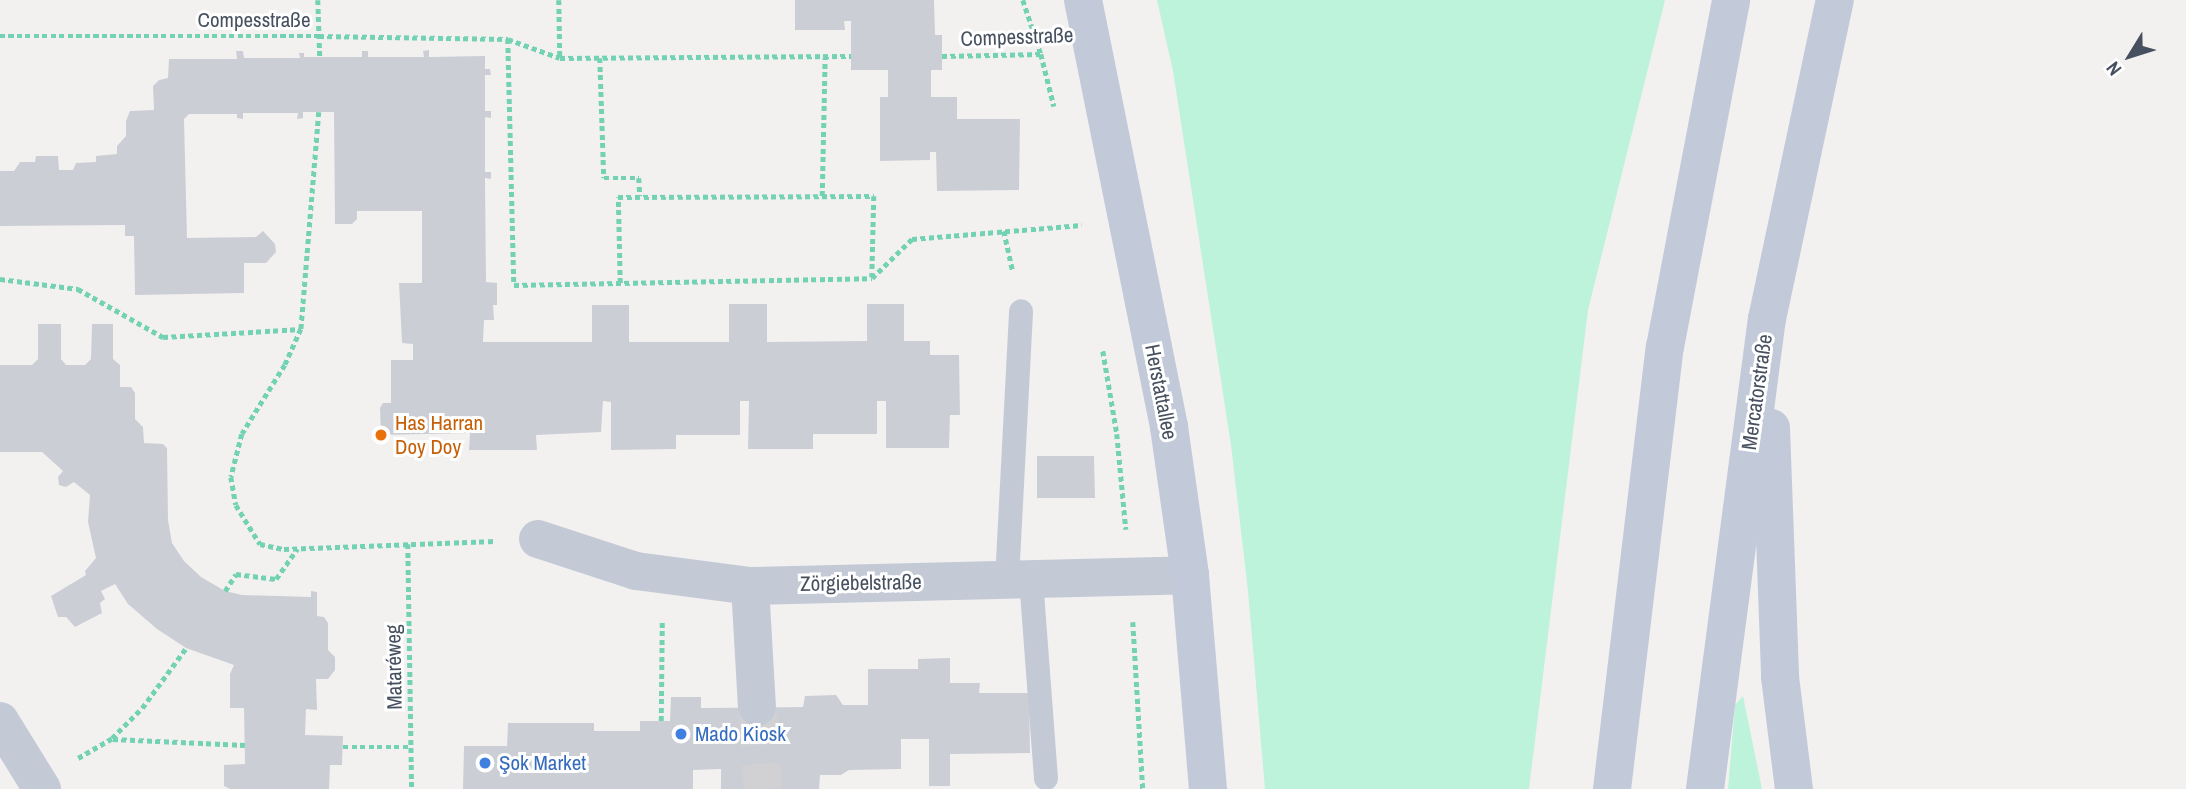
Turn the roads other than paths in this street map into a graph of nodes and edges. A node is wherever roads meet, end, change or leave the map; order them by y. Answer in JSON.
{"nodes":[{"id":1,"x":1083,"y":0,"type":"edge"},
{"id":2,"x":1731,"y":0,"type":"edge"},
{"id":3,"x":1835,"y":0,"type":"edge"},
{"id":4,"x":1021,"y":311,"type":"dead end"},
{"id":5,"x":1767,"y":319,"type":"junction"},
{"id":6,"x":538,"y":539,"type":"road end"},
{"id":7,"x":1190,"y":575,"type":"junction"},
{"id":8,"x":1019,"y":580,"type":"junction"},
{"id":9,"x":750,"y":586,"type":"junction"},
{"id":10,"x":757,"y":707,"type":"tunnel mouth"},
{"id":11,"x":0,"y":720,"type":"edge"},
{"id":12,"x":1046,"y":778,"type":"dead end"},
{"id":13,"x":40,"y":785,"type":"edge"},
{"id":14,"x":1208,"y":789,"type":"edge"},
{"id":15,"x":1612,"y":789,"type":"edge"},
{"id":16,"x":1705,"y":789,"type":"edge"},
{"id":17,"x":1794,"y":789,"type":"edge"}],
"edges":[{"from":1,"to":7,"type":"main road","name":"Herstattallee"},
{"from":2,"to":15,"type":"main road"},
{"from":3,"to":5,"type":"main road","name":"Mercatorstraße"},
{"from":4,"to":8,"type":"lane"},
{"from":5,"to":16,"type":"main road","name":"Mercatorstraße"},
{"from":5,"to":17,"type":"main road"},
{"from":6,"to":9,"type":"street","name":"Zörgiebelstraße"},
{"from":7,"to":8,"type":"street","name":"Zörgiebelstraße"},
{"from":7,"to":14,"type":"main road","name":"Herstattallee"},
{"from":8,"to":9,"type":"street","name":"Zörgiebelstraße"},
{"from":8,"to":12,"type":"lane"},
{"from":9,"to":10,"type":"street"},
{"from":11,"to":13,"type":"street"}]}
